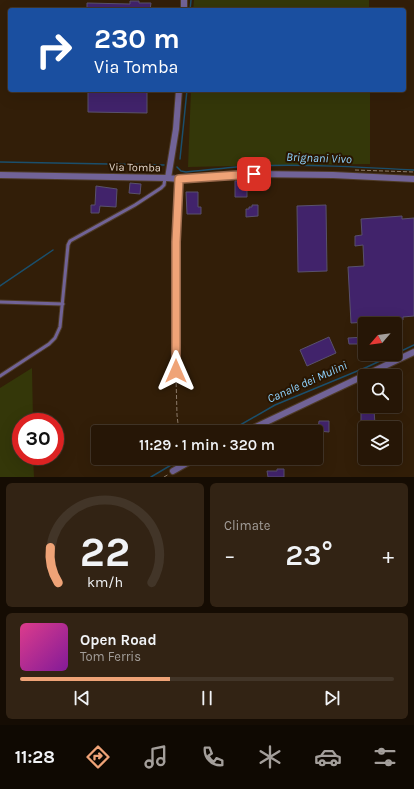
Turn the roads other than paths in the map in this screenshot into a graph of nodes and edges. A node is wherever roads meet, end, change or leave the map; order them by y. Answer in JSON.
{"nodes":[{"id":1,"x":179,"y":92,"type":"edge"},
{"id":2,"x":0,"y":175,"type":"edge"},
{"id":3,"x":166,"y":178,"type":"junction"},
{"id":4,"x":179,"y":179,"type":"junction"},
{"id":5,"x":414,"y":179,"type":"edge"},
{"id":6,"x":0,"y":302,"type":"edge"},
{"id":7,"x":63,"y":304,"type":"junction"},
{"id":8,"x":414,"y":352,"type":"edge"},
{"id":9,"x":176,"y":371,"type":"road end"},
{"id":10,"x":0,"y":376,"type":"edge"},
{"id":11,"x":260,"y":425,"type":"edge"},
{"id":12,"x":184,"y":465,"type":"edge"},
{"id":13,"x":173,"y":471,"type":"dead end"}],
"edges":[{"from":1,"to":3,"type":"street"},
{"from":2,"to":3,"type":"street","name":"Via Tomba"},
{"from":3,"to":4,"type":"street","name":"Via Tomba"},
{"from":3,"to":7,"type":"lane"},
{"from":4,"to":5,"type":"street","name":"Via Tomba"},
{"from":4,"to":9,"type":"street"},
{"from":6,"to":7,"type":"lane"},
{"from":7,"to":10,"type":"lane"},
{"from":8,"to":11,"type":"street"},
{"from":12,"to":13,"type":"street"}]}
